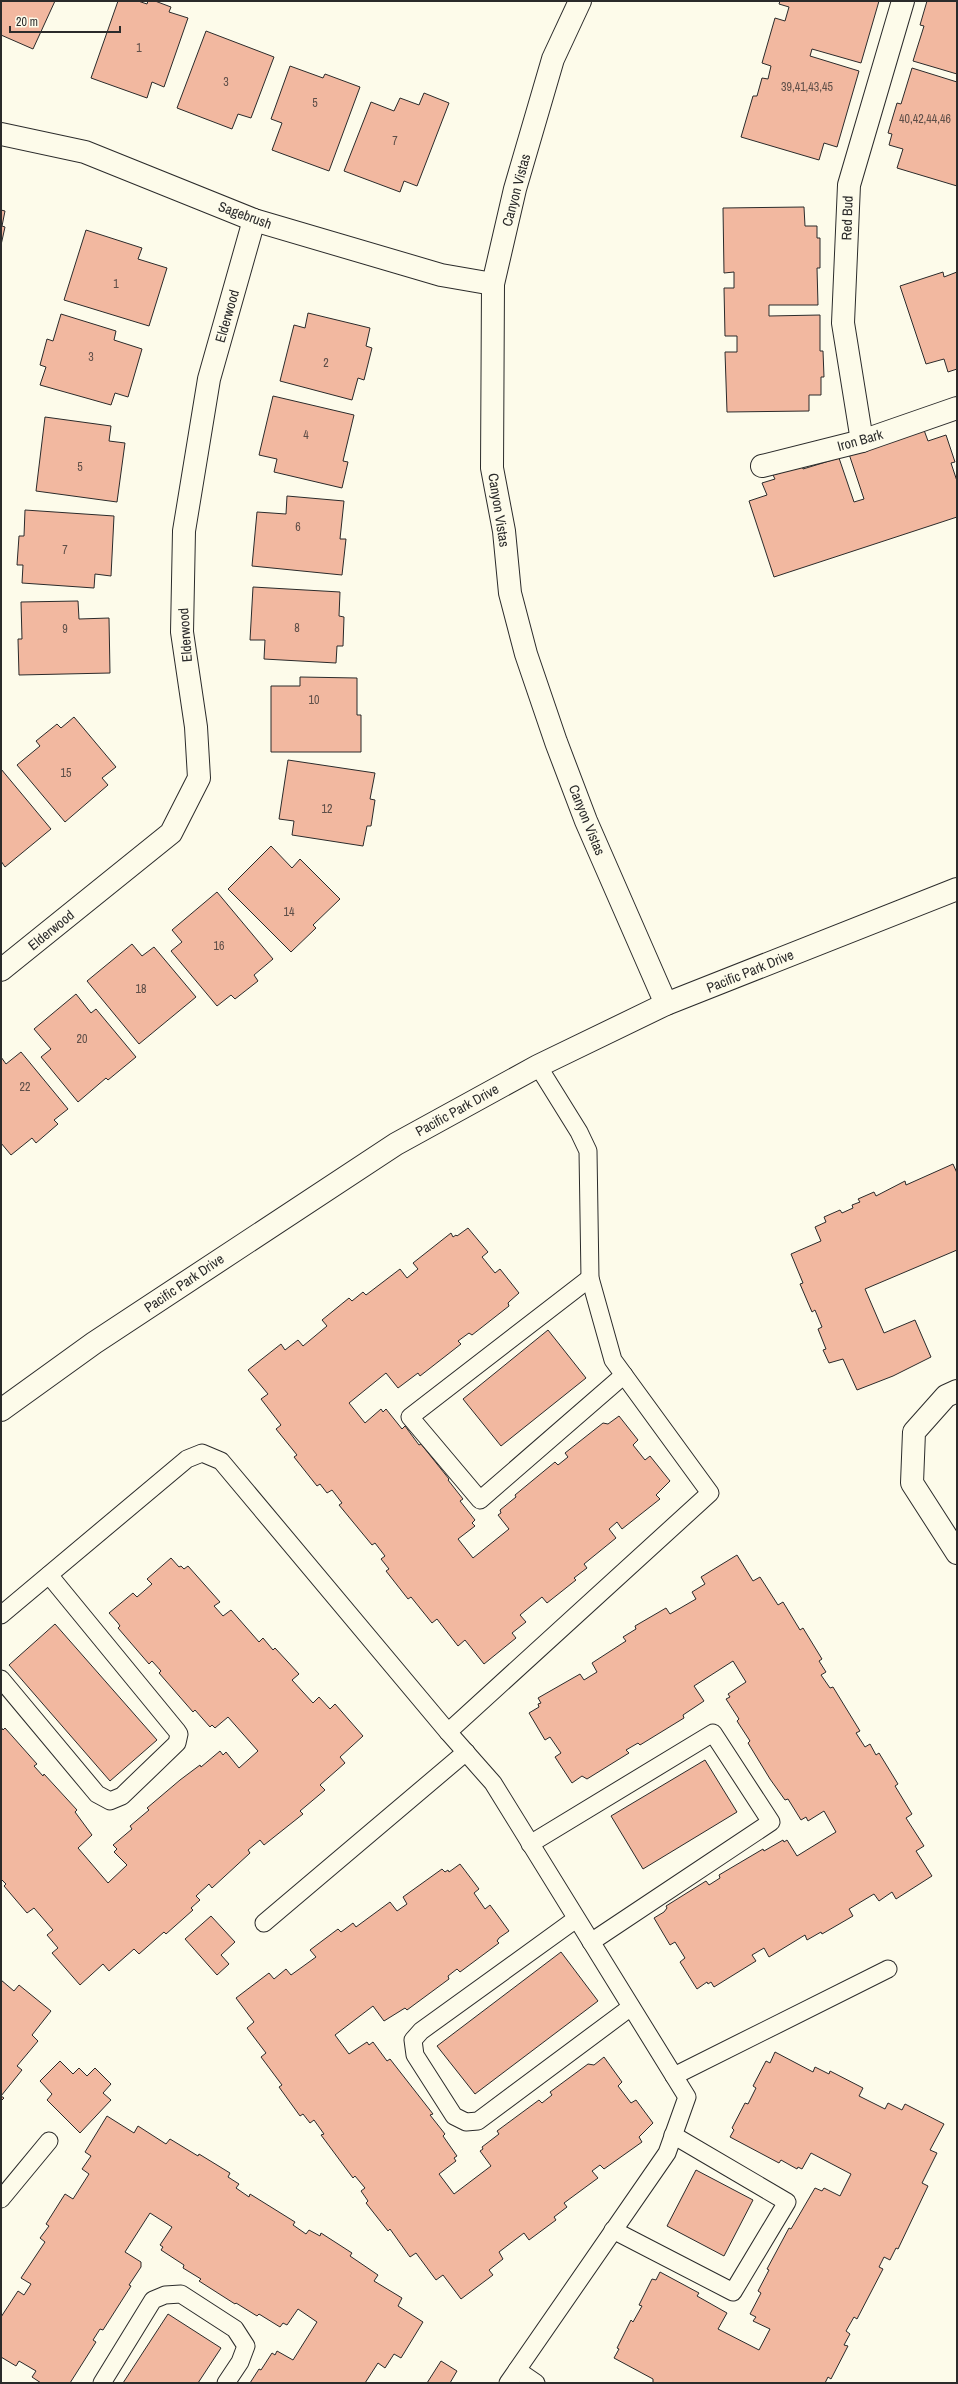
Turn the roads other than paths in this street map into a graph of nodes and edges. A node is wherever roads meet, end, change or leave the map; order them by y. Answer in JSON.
{"nodes":[{"id":1,"x":580,"y":1,"type":"edge"},
{"id":2,"x":903,"y":1,"type":"edge"},
{"id":3,"x":1,"y":134,"type":"edge"},
{"id":4,"x":254,"y":220,"type":"junction"},
{"id":5,"x":493,"y":284,"type":"junction"},
{"id":6,"x":957,"y":408,"type":"edge"},
{"id":7,"x":862,"y":441,"type":"junction"},
{"id":8,"x":762,"y":466,"type":"dead end"},
{"id":9,"x":957,"y":889,"type":"edge"},
{"id":10,"x":1,"y":970,"type":"edge"},
{"id":11,"x":666,"y":1004,"type":"junction"},
{"id":12,"x":538,"y":1066,"type":"junction"},
{"id":13,"x":590,"y":1278,"type":"junction"},
{"id":14,"x":624,"y":1375,"type":"junction"},
{"id":15,"x":957,"y":1391,"type":"edge"},
{"id":16,"x":1,"y":1410,"type":"edge"},
{"id":17,"x":957,"y":1552,"type":"edge"},
{"id":18,"x":49,"y":1575,"type":"junction"},
{"id":19,"x":1,"y":1615,"type":"edge"},
{"id":20,"x":1,"y":1679,"type":"edge"},
{"id":21,"x":448,"y":1732,"type":"junction"},
{"id":22,"x":466,"y":1752,"type":"junction"},
{"id":23,"x":530,"y":1844,"type":"junction"},
{"id":24,"x":576,"y":1919,"type":"junction"},
{"id":25,"x":264,"y":1922,"type":"dead end"},
{"id":26,"x":591,"y":1942,"type":"junction"},
{"id":27,"x":888,"y":1969,"type":"dead end"},
{"id":28,"x":631,"y":2006,"type":"junction"},
{"id":29,"x":674,"y":2076,"type":"junction"},
{"id":30,"x":673,"y":2135,"type":"junction"},
{"id":31,"x":49,"y":2140,"type":"dead end"},
{"id":32,"x":1,"y":2199,"type":"edge"},
{"id":33,"x":613,"y":2230,"type":"junction"},
{"id":34,"x":512,"y":2376,"type":"edge"},
{"id":35,"x":102,"y":2383,"type":"edge"},
{"id":36,"x":226,"y":2383,"type":"edge"},
{"id":37,"x":536,"y":2383,"type":"edge"}],
"edges":[{"from":1,"to":5,"type":"street","name":"Canyon Vistas"},
{"from":2,"to":7,"type":"street","name":"Red Bud"},
{"from":3,"to":4,"type":"street","name":"Sagebrush"},
{"from":4,"to":5,"type":"street","name":"Sagebrush"},
{"from":4,"to":10,"type":"street","name":"Elderwood"},
{"from":5,"to":11,"type":"street","name":"Canyon Vistas"},
{"from":6,"to":7,"type":"street","name":"Iron Bark"},
{"from":7,"to":8,"type":"street","name":"Iron Bark"},
{"from":9,"to":11,"type":"street","name":"Pacific Park Drive"},
{"from":11,"to":12,"type":"street","name":"Pacific Park Drive"},
{"from":12,"to":13,"type":"lane"},
{"from":12,"to":16,"type":"street","name":"Pacific Park Drive"},
{"from":13,"to":14,"type":"lane"},
{"from":13,"to":14,"type":"lane"},
{"from":14,"to":21,"type":"lane"},
{"from":15,"to":17,"type":"street"},
{"from":18,"to":19,"type":"lane"},
{"from":18,"to":20,"type":"lane"},
{"from":18,"to":21,"type":"lane"},
{"from":21,"to":22,"type":"lane"},
{"from":22,"to":23,"type":"lane"},
{"from":22,"to":25,"type":"lane"},
{"from":23,"to":24,"type":"lane"},
{"from":23,"to":26,"type":"lane"},
{"from":24,"to":26,"type":"lane"},
{"from":24,"to":28,"type":"lane"},
{"from":26,"to":28,"type":"lane"},
{"from":27,"to":29,"type":"lane"},
{"from":28,"to":29,"type":"lane"},
{"from":29,"to":30,"type":"lane"},
{"from":30,"to":33,"type":"lane"},
{"from":30,"to":33,"type":"lane"},
{"from":31,"to":32,"type":"lane"},
{"from":33,"to":34,"type":"lane"},
{"from":34,"to":37,"type":"lane"},
{"from":35,"to":36,"type":"lane"}]}
